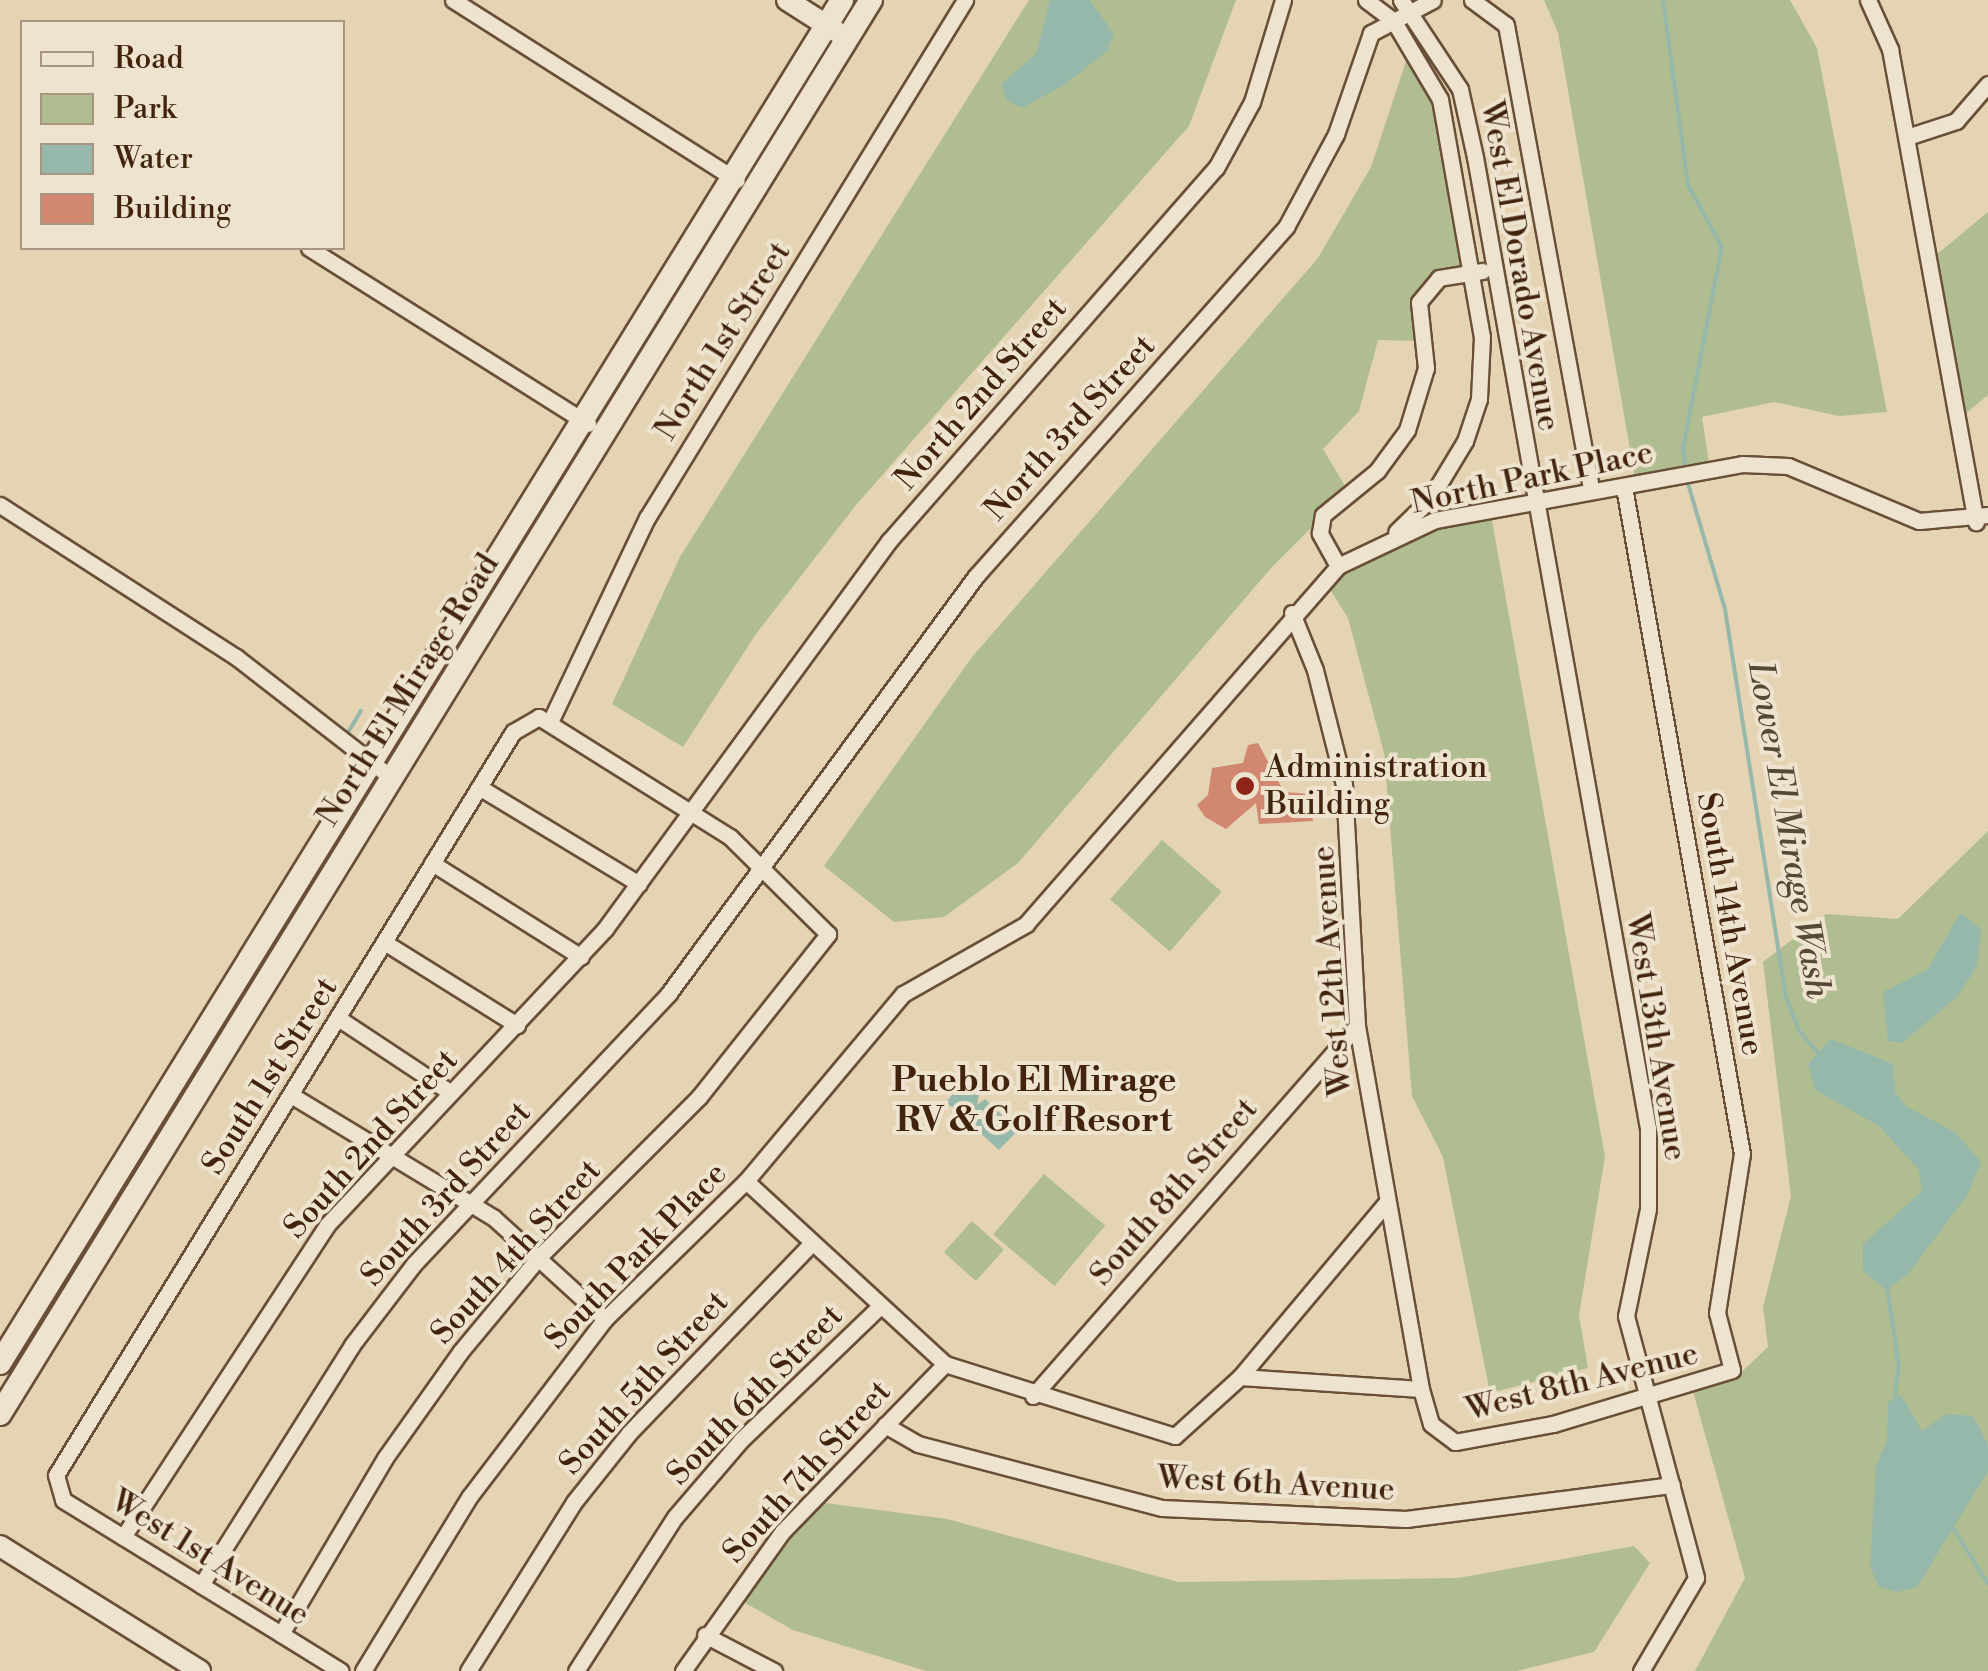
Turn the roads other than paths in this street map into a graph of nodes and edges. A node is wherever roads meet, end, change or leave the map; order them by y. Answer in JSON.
{"nodes":[{"id":1,"x":453,"y":0,"type":"edge"},
{"id":2,"x":787,"y":0,"type":"edge"},
{"id":3,"x":842,"y":0,"type":"edge"},
{"id":4,"x":871,"y":0,"type":"edge"},
{"id":5,"x":965,"y":0,"type":"edge"},
{"id":6,"x":1284,"y":0,"type":"edge"},
{"id":7,"x":1366,"y":0,"type":"edge"},
{"id":8,"x":1433,"y":0,"type":"edge"},
{"id":9,"x":1472,"y":0,"type":"edge"},
{"id":10,"x":1868,"y":0,"type":"edge"},
{"id":11,"x":1406,"y":4,"type":"edge"},
{"id":12,"x":1392,"y":20,"type":"junction"},
{"id":13,"x":826,"y":25,"type":"junction"},
{"id":14,"x":847,"y":38,"type":"junction"},
{"id":15,"x":1988,"y":84,"type":"edge"},
{"id":16,"x":1908,"y":136,"type":"junction"},
{"id":17,"x":744,"y":184,"type":"junction"},
{"id":18,"x":312,"y":250,"type":"edge"},
{"id":19,"x":1493,"y":268,"type":"junction"},
{"id":20,"x":1473,"y":274,"type":"junction"},
{"id":21,"x":594,"y":428,"type":"junction"},
{"id":22,"x":1624,"y":487,"type":"junction"},
{"id":23,"x":1591,"y":490,"type":"junction"},
{"id":24,"x":1534,"y":500,"type":"junction"},
{"id":25,"x":0,"y":505,"type":"edge"},
{"id":26,"x":1982,"y":518,"type":"edge"},
{"id":27,"x":1389,"y":538,"type":"junction"},
{"id":28,"x":1338,"y":566,"type":"junction"},
{"id":29,"x":1292,"y":614,"type":"junction"},
{"id":30,"x":550,"y":722,"type":"junction"},
{"id":31,"x":372,"y":764,"type":"junction"},
{"id":32,"x":392,"y":778,"type":"junction"},
{"id":33,"x":479,"y":787,"type":"junction"},
{"id":34,"x":691,"y":811,"type":"junction"},
{"id":35,"x":432,"y":863,"type":"junction"},
{"id":36,"x":766,"y":866,"type":"junction"},
{"id":37,"x":639,"y":884,"type":"junction"},
{"id":38,"x":384,"y":942,"type":"junction"},
{"id":39,"x":580,"y":957,"type":"junction"},
{"id":40,"x":902,"y":994,"type":"joint"},
{"id":41,"x":338,"y":1018,"type":"junction"},
{"id":42,"x":517,"y":1026,"type":"junction"},
{"id":43,"x":1358,"y":1026,"type":"junction"},
{"id":44,"x":450,"y":1092,"type":"junction"},
{"id":45,"x":291,"y":1096,"type":"junction"},
{"id":46,"x":388,"y":1156,"type":"junction"},
{"id":47,"x":746,"y":1181,"type":"junction"},
{"id":48,"x":467,"y":1204,"type":"junction"},
{"id":49,"x":1385,"y":1204,"type":"junction"},
{"id":50,"x":810,"y":1244,"type":"junction"},
{"id":51,"x":539,"y":1256,"type":"junction"},
{"id":52,"x":877,"y":1309,"type":"junction"},
{"id":53,"x":604,"y":1319,"type":"junction"},
{"id":54,"x":0,"y":1363,"type":"edge"},
{"id":55,"x":945,"y":1364,"type":"junction"},
{"id":56,"x":1732,"y":1370,"type":"joint"},
{"id":57,"x":1240,"y":1377,"type":"junction"},
{"id":58,"x":1421,"y":1389,"type":"junction"},
{"id":59,"x":1033,"y":1396,"type":"junction"},
{"id":60,"x":1646,"y":1399,"type":"junction"},
{"id":61,"x":0,"y":1414,"type":"edge"},
{"id":62,"x":885,"y":1425,"type":"junction"},
{"id":63,"x":1672,"y":1485,"type":"junction"},
{"id":64,"x":54,"y":1488,"type":"joint"},
{"id":65,"x":124,"y":1537,"type":"junction"},
{"id":66,"x":0,"y":1546,"type":"edge"},
{"id":67,"x":200,"y":1585,"type":"junction"},
{"id":68,"x":281,"y":1634,"type":"junction"},
{"id":69,"x":705,"y":1636,"type":"junction"},
{"id":70,"x":200,"y":1671,"type":"edge"},
{"id":71,"x":341,"y":1671,"type":"edge"},
{"id":72,"x":364,"y":1671,"type":"edge"},
{"id":73,"x":468,"y":1671,"type":"edge"},
{"id":74,"x":576,"y":1671,"type":"edge"},
{"id":75,"x":683,"y":1671,"type":"edge"},
{"id":76,"x":774,"y":1671,"type":"edge"},
{"id":77,"x":1642,"y":1671,"type":"edge"}],
"edges":[{"from":1,"to":17,"type":"street"},
{"from":2,"to":13,"type":"street"},
{"from":3,"to":13,"type":"main road","name":"North El Mirage Road"},
{"from":4,"to":14,"type":"main road","name":"North El Mirage Road"},
{"from":5,"to":30,"type":"street","name":"North 1st Street"},
{"from":6,"to":34,"type":"street","name":"North 2nd Street"},
{"from":7,"to":12,"type":"street","name":"West El Dorado Avenue"},
{"from":8,"to":11,"type":"street"},
{"from":9,"to":23,"type":"street"},
{"from":10,"to":16,"type":"street"},
{"from":11,"to":12,"type":"street"},
{"from":11,"to":19,"type":"street","name":"West El Dorado Avenue"},
{"from":12,"to":20,"type":"street","name":"West El Dorado Avenue"},
{"from":12,"to":36,"type":"street","name":"North 3rd Street"},
{"from":13,"to":14,"type":"street"},
{"from":13,"to":17,"type":"main road","name":"North El Mirage Road"},
{"from":14,"to":17,"type":"main road","name":"North El Mirage Road"},
{"from":15,"to":16,"type":"street"},
{"from":16,"to":26,"type":"street"},
{"from":17,"to":21,"type":"main road","name":"North El Mirage Road"},
{"from":18,"to":21,"type":"street"},
{"from":19,"to":20,"type":"street"},
{"from":19,"to":24,"type":"street","name":"West El Dorado Avenue"},
{"from":20,"to":27,"type":"street","name":"West El Dorado Avenue"},
{"from":20,"to":28,"type":"street"},
{"from":21,"to":31,"type":"main road","name":"North El Mirage Road"},
{"from":21,"to":32,"type":"main road","name":"North El Mirage Road"},
{"from":22,"to":23,"type":"street","name":"North Park Place"},
{"from":22,"to":26,"type":"street","name":"North Park Place"},
{"from":22,"to":56,"type":"street","name":"South 14th Avenue"},
{"from":23,"to":24,"type":"street","name":"North Park Place"},
{"from":24,"to":27,"type":"street","name":"North Park Place"},
{"from":24,"to":60,"type":"street","name":"West 13th Avenue"},
{"from":25,"to":31,"type":"street"},
{"from":27,"to":28,"type":"street","name":"North Park Place"},
{"from":28,"to":29,"type":"street","name":"North Park Place"},
{"from":29,"to":40,"type":"street","name":"North Park Place"},
{"from":29,"to":43,"type":"street","name":"West 12th Avenue"},
{"from":30,"to":33,"type":"street","name":"South 1st Street"},
{"from":30,"to":34,"type":"street"},
{"from":31,"to":32,"type":"street"},
{"from":31,"to":54,"type":"main road","name":"North El Mirage Road"},
{"from":32,"to":61,"type":"main road","name":"North El Mirage Road"},
{"from":33,"to":35,"type":"street","name":"South 1st Street"},
{"from":33,"to":37,"type":"street"},
{"from":34,"to":36,"type":"street"},
{"from":34,"to":37,"type":"street","name":"South 2nd Street"},
{"from":35,"to":38,"type":"street","name":"South 1st Street"},
{"from":35,"to":39,"type":"street"},
{"from":36,"to":48,"type":"street","name":"South 3rd Street"},
{"from":36,"to":51,"type":"street","name":"South 4th Street"},
{"from":37,"to":39,"type":"street","name":"South 2nd Street"},
{"from":38,"to":41,"type":"street","name":"South 1st Street"},
{"from":38,"to":42,"type":"street"},
{"from":39,"to":42,"type":"street","name":"South 2nd Street"},
{"from":40,"to":47,"type":"street","name":"South Park Place"},
{"from":41,"to":44,"type":"street"},
{"from":41,"to":45,"type":"street","name":"South 1st Street"},
{"from":42,"to":44,"type":"street","name":"South 2nd Street"},
{"from":43,"to":49,"type":"street","name":"West 12th Avenue"},
{"from":43,"to":59,"type":"street","name":"South 8th Street"},
{"from":44,"to":46,"type":"street","name":"South 2nd Street"},
{"from":45,"to":46,"type":"street"},
{"from":45,"to":64,"type":"street","name":"South 1st Street"},
{"from":46,"to":48,"type":"street"},
{"from":46,"to":65,"type":"street","name":"South 2nd Street"},
{"from":47,"to":50,"type":"street"},
{"from":47,"to":53,"type":"street","name":"South Park Place"},
{"from":48,"to":51,"type":"street"},
{"from":48,"to":67,"type":"street","name":"South 3rd Street"},
{"from":49,"to":57,"type":"street"},
{"from":49,"to":58,"type":"street","name":"West 12th Avenue"},
{"from":50,"to":52,"type":"street"},
{"from":50,"to":73,"type":"street","name":"South 5th Street"},
{"from":51,"to":53,"type":"street"},
{"from":51,"to":68,"type":"street","name":"South 4th Street"},
{"from":52,"to":55,"type":"street"},
{"from":52,"to":74,"type":"street","name":"South 6th Street"},
{"from":53,"to":72,"type":"street","name":"South Park Place"},
{"from":55,"to":59,"type":"street"},
{"from":55,"to":62,"type":"street","name":"South 7th Street"},
{"from":56,"to":60,"type":"street","name":"West 8th Avenue"},
{"from":57,"to":58,"type":"street","name":"West 8th Avenue"},
{"from":57,"to":59,"type":"street"},
{"from":58,"to":60,"type":"street","name":"West 8th Avenue"},
{"from":60,"to":63,"type":"street","name":"West 13th Avenue"},
{"from":62,"to":63,"type":"street","name":"West 6th Avenue"},
{"from":62,"to":69,"type":"street","name":"South 7th Street"},
{"from":63,"to":77,"type":"street","name":"West 13th Avenue"},
{"from":64,"to":65,"type":"street","name":"West 1st Avenue"},
{"from":65,"to":67,"type":"street","name":"West 1st Avenue"},
{"from":66,"to":70,"type":"street"},
{"from":67,"to":68,"type":"street","name":"West 1st Avenue"},
{"from":68,"to":71,"type":"street","name":"West 1st Avenue"},
{"from":69,"to":75,"type":"street","name":"South 7th Street"},
{"from":69,"to":76,"type":"street"}]}
